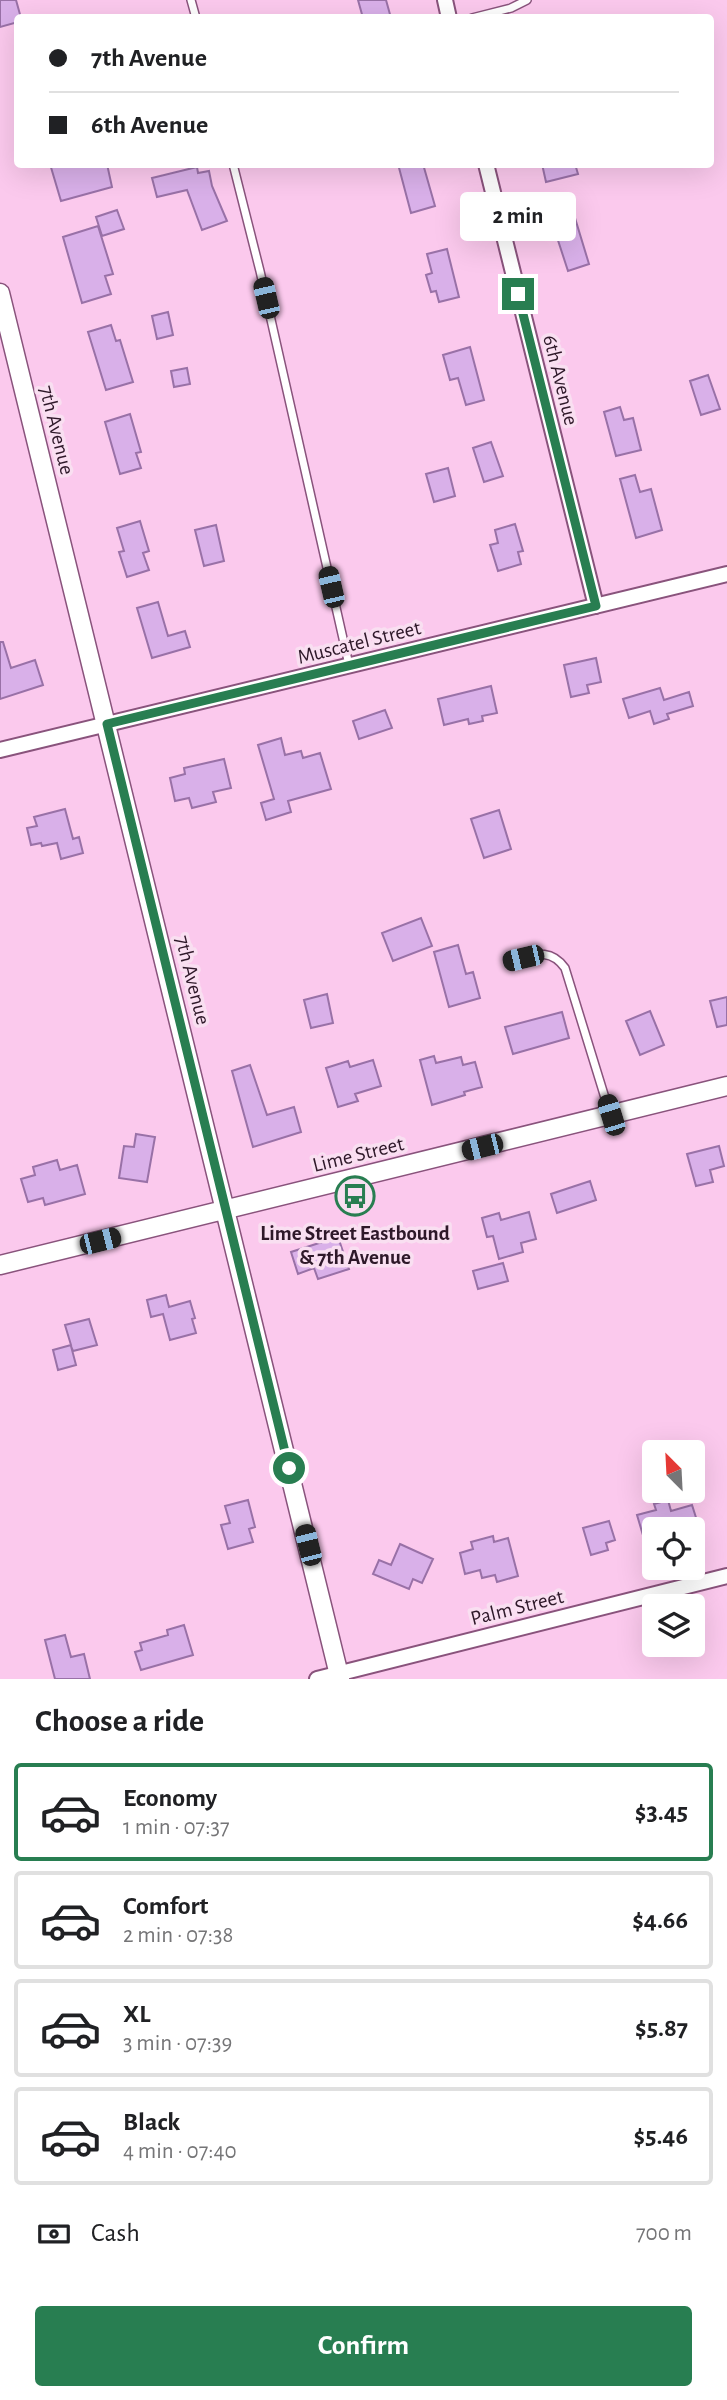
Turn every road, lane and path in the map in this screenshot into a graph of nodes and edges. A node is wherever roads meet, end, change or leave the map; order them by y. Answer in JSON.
{"nodes":[{"id":1,"x":527,"y":0,"type":"edge"},
{"id":2,"x":488,"y":14,"type":"edge"},
{"id":3,"x":234,"y":168,"type":"edge"},
{"id":4,"x":487,"y":168,"type":"edge"},
{"id":5,"x":0,"y":293,"type":"edge"},
{"id":6,"x":727,"y":574,"type":"edge"},
{"id":7,"x":596,"y":606,"type":"junction"},
{"id":8,"x":349,"y":665,"type":"junction"},
{"id":9,"x":107,"y":724,"type":"junction"},
{"id":10,"x":0,"y":750,"type":"edge"},
{"id":11,"x":508,"y":961,"type":"dead end"},
{"id":12,"x":727,"y":1086,"type":"edge"},
{"id":13,"x":611,"y":1115,"type":"junction"},
{"id":14,"x":226,"y":1211,"type":"junction"},
{"id":15,"x":0,"y":1265,"type":"edge"},
{"id":16,"x":727,"y":1576,"type":"edge"},
{"id":17,"x":340,"y":1676,"type":"edge"},
{"id":18,"x":317,"y":1679,"type":"edge"}],
"edges":[{"from":1,"to":2,"type":"lane"},
{"from":3,"to":8,"type":"lane"},
{"from":4,"to":7,"type":"street","name":"6th Avenue"},
{"from":5,"to":9,"type":"street","name":"7th Avenue"},
{"from":6,"to":7,"type":"street","name":"Muscatel Street"},
{"from":7,"to":8,"type":"street","name":"Muscatel Street"},
{"from":8,"to":9,"type":"street","name":"Muscatel Street"},
{"from":9,"to":10,"type":"street","name":"Muscatel Street"},
{"from":9,"to":14,"type":"street","name":"7th Avenue"},
{"from":11,"to":13,"type":"lane"},
{"from":12,"to":13,"type":"street","name":"Lime Street"},
{"from":13,"to":14,"type":"street","name":"Lime Street"},
{"from":14,"to":15,"type":"street","name":"Lime Street"},
{"from":14,"to":17,"type":"street","name":"7th Avenue"},
{"from":16,"to":17,"type":"street","name":"Palm Street"},
{"from":17,"to":18,"type":"street","name":"Palm Street"}]}
